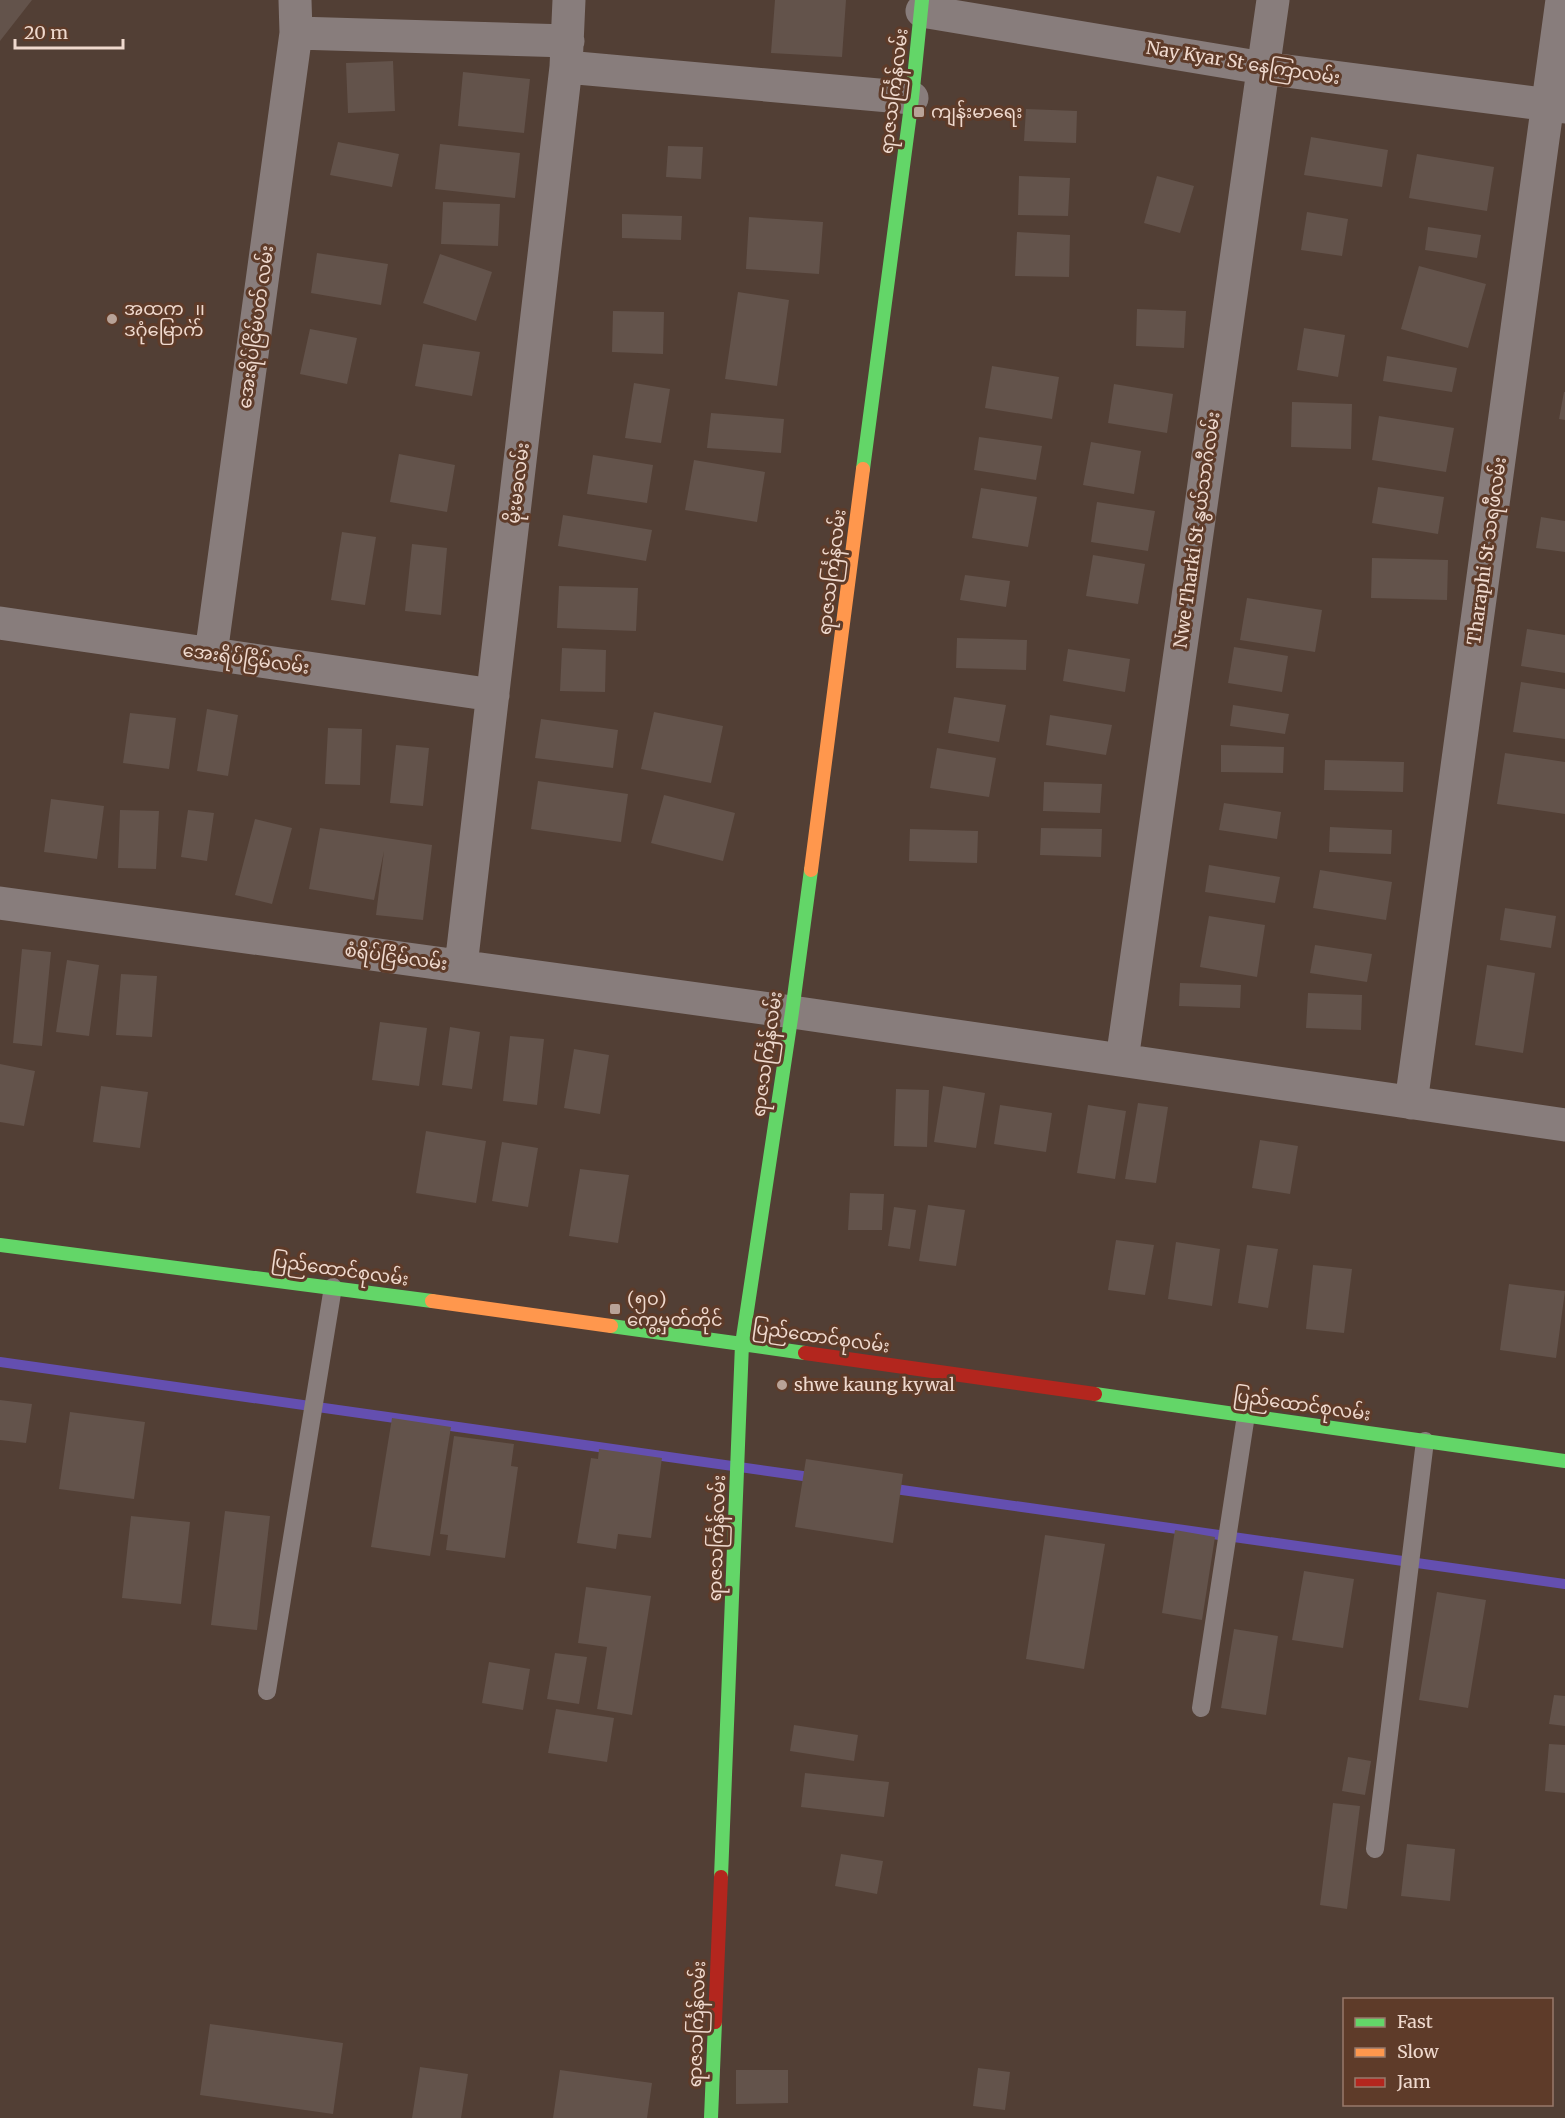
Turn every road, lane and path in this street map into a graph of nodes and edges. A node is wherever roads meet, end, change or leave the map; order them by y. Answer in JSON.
{"nodes":[{"id":1,"x":296,"y":0,"type":"edge"},
{"id":2,"x":569,"y":0,"type":"edge"},
{"id":3,"x":1273,"y":0,"type":"edge"},
{"id":4,"x":1562,"y":0,"type":"edge"},
{"id":5,"x":922,"y":6,"type":"edge"},
{"id":6,"x":296,"y":33,"type":"junction"},
{"id":7,"x":567,"y":54,"type":"junction"},
{"id":8,"x":1263,"y":68,"type":"junction"},
{"id":9,"x":912,"y":98,"type":"junction"},
{"id":10,"x":1556,"y":106,"type":"edge"},
{"id":11,"x":0,"y":623,"type":"edge"},
{"id":12,"x":211,"y":654,"type":"junction"},
{"id":13,"x":493,"y":695,"type":"junction"},
{"id":14,"x":0,"y":903,"type":"edge"},
{"id":15,"x":461,"y":966,"type":"junction"},
{"id":16,"x":792,"y":1012,"type":"junction"},
{"id":17,"x":1122,"y":1060,"type":"junction"},
{"id":18,"x":1411,"y":1103,"type":"junction"},
{"id":19,"x":1565,"y":1125,"type":"edge"},
{"id":20,"x":0,"y":1245,"type":"edge"},
{"id":21,"x":333,"y":1287,"type":"junction"},
{"id":22,"x":742,"y":1344,"type":"junction"},
{"id":23,"x":1246,"y":1415,"type":"junction"},
{"id":24,"x":1425,"y":1441,"type":"junction"},
{"id":25,"x":1565,"y":1461,"type":"edge"},
{"id":26,"x":267,"y":1690,"type":"dead end"},
{"id":27,"x":1201,"y":1708,"type":"dead end"},
{"id":28,"x":1375,"y":1848,"type":"dead end"},
{"id":29,"x":711,"y":2118,"type":"edge"}],
"edges":[{"from":1,"to":6,"type":"street","name":"အေးရိပ်ငြိမ်ပတ် လမ်း"},
{"from":2,"to":7,"type":"street","name":"မိုးမခလမ်း"},
{"from":3,"to":8,"type":"street","name":"Nwe Tharki St နွယ်သာဂီလမ်း"},
{"from":4,"to":10,"type":"street","name":"Tharaphi St သရဖီလမ်း"},
{"from":5,"to":8,"type":"street","name":"Nay Kyar St နေကြာလမ်း"},
{"from":5,"to":9,"type":"main road","name":"ရာဇသင်္ကြန်လမ်း"},
{"from":6,"to":7,"type":"street"},
{"from":6,"to":12,"type":"street","name":"အေးရိပ်ငြိမ်ပတ် လမ်း"},
{"from":7,"to":9,"type":"street"},
{"from":7,"to":13,"type":"street","name":"မိုးမခလမ်း"},
{"from":8,"to":10,"type":"street","name":"Nay Kyar St နေကြာလမ်း"},
{"from":8,"to":17,"type":"street","name":"Nwe Tharki St နွယ်သာဂီလမ်း"},
{"from":9,"to":16,"type":"main road","name":"ရာဇသင်္ကြန်လမ်း"},
{"from":10,"to":18,"type":"street","name":"Tharaphi St သရဖီလမ်း"},
{"from":11,"to":12,"type":"street","name":"အေးရိပ်ငြိမ်လမ်း"},
{"from":12,"to":13,"type":"street","name":"အေးရိပ်ငြိမ်လမ်း"},
{"from":13,"to":15,"type":"street","name":"မိုးမခလမ်း"},
{"from":14,"to":15,"type":"street","name":"စံရိပ်ငြိမ်လမ်း"},
{"from":15,"to":16,"type":"street","name":"စံရိပ်ငြိမ်လမ်း"},
{"from":16,"to":17,"type":"street","name":"စံရိပ်ငြိမ်လမ်း"},
{"from":16,"to":22,"type":"main road","name":"ရာဇသင်္ကြန်လမ်း"},
{"from":17,"to":18,"type":"street","name":"စံရိပ်ငြိမ်လမ်း"},
{"from":18,"to":19,"type":"street","name":"စံရိပ်ငြိမ်လမ်း"},
{"from":20,"to":21,"type":"main road","name":"ပြည်ထောင်စုလမ်း"},
{"from":21,"to":22,"type":"main road","name":"ပြည်ထောင်စုလမ်း"},
{"from":21,"to":26,"type":"lane"},
{"from":22,"to":23,"type":"main road","name":"ပြည်ထောင်စုလမ်း"},
{"from":22,"to":29,"type":"main road","name":"ရာဇသင်္ကြန်လမ်း"},
{"from":23,"to":24,"type":"main road","name":"ပြည်ထောင်စုလမ်း"},
{"from":23,"to":27,"type":"lane"},
{"from":24,"to":25,"type":"main road","name":"ပြည်ထောင်စုလမ်း"},
{"from":24,"to":28,"type":"lane"}]}
